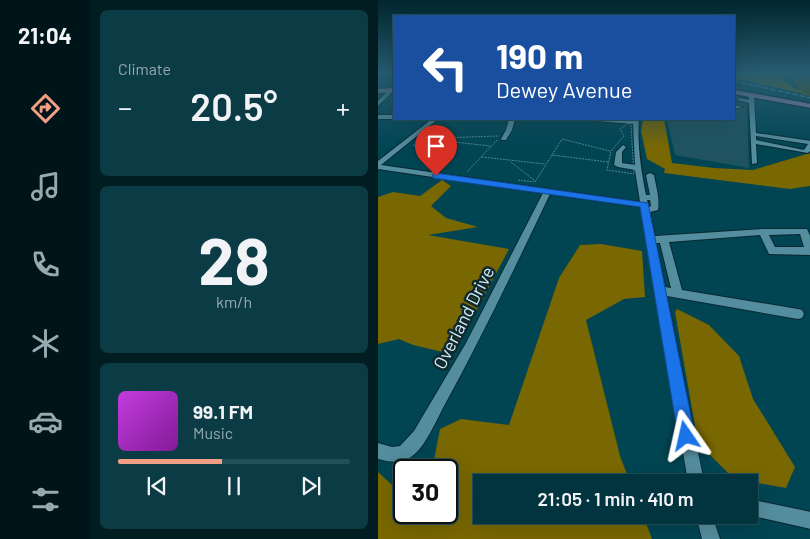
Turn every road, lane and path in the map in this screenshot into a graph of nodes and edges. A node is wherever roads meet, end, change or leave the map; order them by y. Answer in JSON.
{"nodes":[{"id":1,"x":751,"y":98,"type":"joint"},
{"id":2,"x":752,"y":98,"type":"edge"},
{"id":3,"x":740,"y":100,"type":"dead end"},
{"id":4,"x":810,"y":107,"type":"edge"},
{"id":5,"x":378,"y":117,"type":"edge"},
{"id":6,"x":393,"y":117,"type":"edge"},
{"id":7,"x":434,"y":120,"type":"edge"},
{"id":8,"x":512,"y":120,"type":"edge"},
{"id":9,"x":636,"y":120,"type":"edge"},
{"id":10,"x":418,"y":135,"type":"dead end"},
{"id":11,"x":440,"y":138,"type":"junction"},
{"id":12,"x":504,"y":138,"type":"joint"},
{"id":13,"x":753,"y":138,"type":"junction"},
{"id":14,"x":437,"y":140,"type":"junction"},
{"id":15,"x":495,"y":141,"type":"junction"},
{"id":16,"x":407,"y":144,"type":"dead end"},
{"id":17,"x":810,"y":144,"type":"edge"},
{"id":18,"x":490,"y":146,"type":"junction"},
{"id":19,"x":623,"y":147,"type":"dead end"},
{"id":20,"x":610,"y":151,"type":"dead end"},
{"id":21,"x":552,"y":155,"type":"junction"},
{"id":22,"x":481,"y":157,"type":"junction"},
{"id":23,"x":510,"y":160,"type":"junction"},
{"id":24,"x":610,"y":162,"type":"dead end"},
{"id":25,"x":378,"y":164,"type":"edge"},
{"id":26,"x":546,"y":164,"type":"junction"},
{"id":27,"x":754,"y":164,"type":"dead end"},
{"id":28,"x":378,"y":168,"type":"edge"},
{"id":29,"x":639,"y":168,"type":"junction"},
{"id":30,"x":465,"y":175,"type":"dead end"},
{"id":31,"x":650,"y":175,"type":"dead end"},
{"id":32,"x":516,"y":179,"type":"dead end"},
{"id":33,"x":535,"y":182,"type":"junction"},
{"id":34,"x":533,"y":185,"type":"dead end"},
{"id":35,"x":548,"y":191,"type":"junction"},
{"id":36,"x":647,"y":202,"type":"junction"},
{"id":37,"x":763,"y":232,"type":"junction"},
{"id":38,"x":657,"y":240,"type":"junction"},
{"id":39,"x":660,"y":291,"type":"junction"},
{"id":40,"x":678,"y":294,"type":"junction"},
{"id":41,"x":798,"y":314,"type":"dead end"},
{"id":42,"x":378,"y":451,"type":"edge"},
{"id":43,"x":694,"y":474,"type":"edge"},
{"id":44,"x":758,"y":510,"type":"edge"},
{"id":45,"x":810,"y":521,"type":"edge"},
{"id":46,"x":707,"y":524,"type":"edge"},
{"id":47,"x":711,"y":539,"type":"edge"}],
"edges":[{"from":1,"to":3,"type":"street"},
{"from":1,"to":13,"type":"street"},
{"from":2,"to":4,"type":"main road"},
{"from":5,"to":6,"type":"street"},
{"from":7,"to":25,"type":"street"},
{"from":8,"to":12,"type":"street"},
{"from":9,"to":29,"type":"street"},
{"from":10,"to":11,"type":"path"},
{"from":11,"to":14,"type":"path"},
{"from":11,"to":15,"type":"path"},
{"from":12,"to":15,"type":"path"},
{"from":13,"to":17,"type":"street"},
{"from":13,"to":27,"type":"street"},
{"from":14,"to":16,"type":"path"},
{"from":14,"to":18,"type":"path"},
{"from":15,"to":18,"type":"path"},
{"from":18,"to":22,"type":"path"},
{"from":19,"to":29,"type":"street"},
{"from":20,"to":21,"type":"path"},
{"from":21,"to":24,"type":"path"},
{"from":21,"to":26,"type":"path"},
{"from":22,"to":23,"type":"path"},
{"from":22,"to":30,"type":"path"},
{"from":23,"to":26,"type":"path"},
{"from":23,"to":33,"type":"path"},
{"from":26,"to":33,"type":"path"},
{"from":28,"to":35,"type":"street"},
{"from":29,"to":36,"type":"street"},
{"from":31,"to":36,"type":"street"},
{"from":32,"to":33,"type":"path"},
{"from":33,"to":34,"type":"path"},
{"from":35,"to":36,"type":"street"},
{"from":35,"to":42,"type":"street","name":"Overland Drive"},
{"from":36,"to":38,"type":"street"},
{"from":37,"to":37,"type":"street"},
{"from":37,"to":38,"type":"street"},
{"from":38,"to":39,"type":"street"},
{"from":38,"to":40,"type":"street"},
{"from":39,"to":40,"type":"street"},
{"from":39,"to":43,"type":"street"},
{"from":40,"to":41,"type":"street"},
{"from":44,"to":45,"type":"street"},
{"from":46,"to":47,"type":"street"}]}
